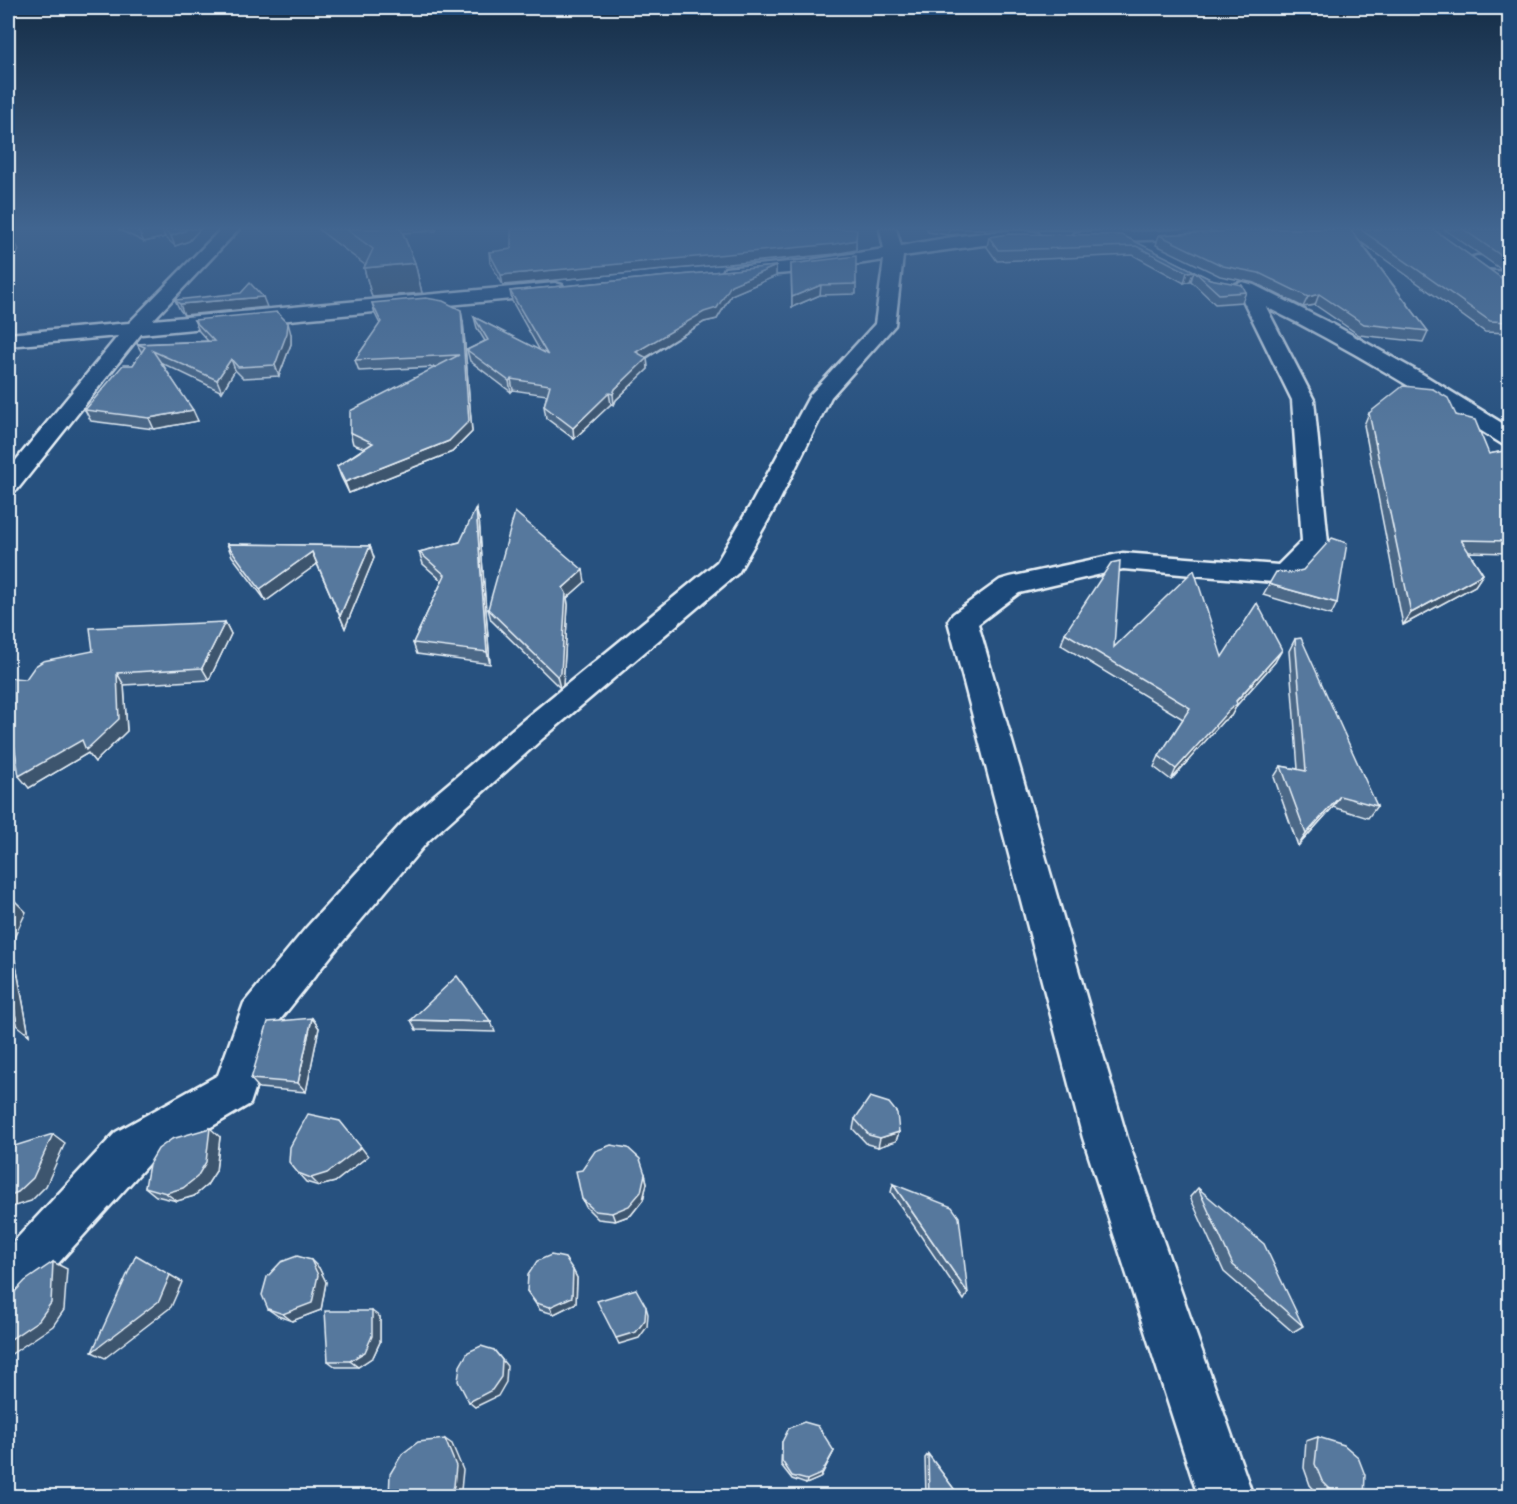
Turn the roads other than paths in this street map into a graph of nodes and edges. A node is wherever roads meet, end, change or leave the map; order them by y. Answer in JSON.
{"nodes":[{"id":1,"x":163,"y":299,"type":"edge"},
{"id":2,"x":446,"y":299,"type":"edge"},
{"id":3,"x":887,"y":299,"type":"edge"},
{"id":4,"x":1243,"y":299,"type":"edge"},
{"id":5,"x":1262,"y":299,"type":"edge"},
{"id":6,"x":134,"y":329,"type":"junction"},
{"id":7,"x":8,"y":340,"type":"edge"},
{"id":8,"x":1509,"y":439,"type":"edge"},
{"id":9,"x":8,"y":486,"type":"edge"},
{"id":10,"x":8,"y":1283,"type":"edge"},
{"id":11,"x":1225,"y":1497,"type":"edge"}],
"edges":[{"from":1,"to":6,"type":"street"},
{"from":2,"to":6,"type":"street"},
{"from":3,"to":10,"type":"street"},
{"from":4,"to":11,"type":"street"},
{"from":5,"to":8,"type":"street"},
{"from":6,"to":7,"type":"street"},
{"from":6,"to":9,"type":"street"}]}
